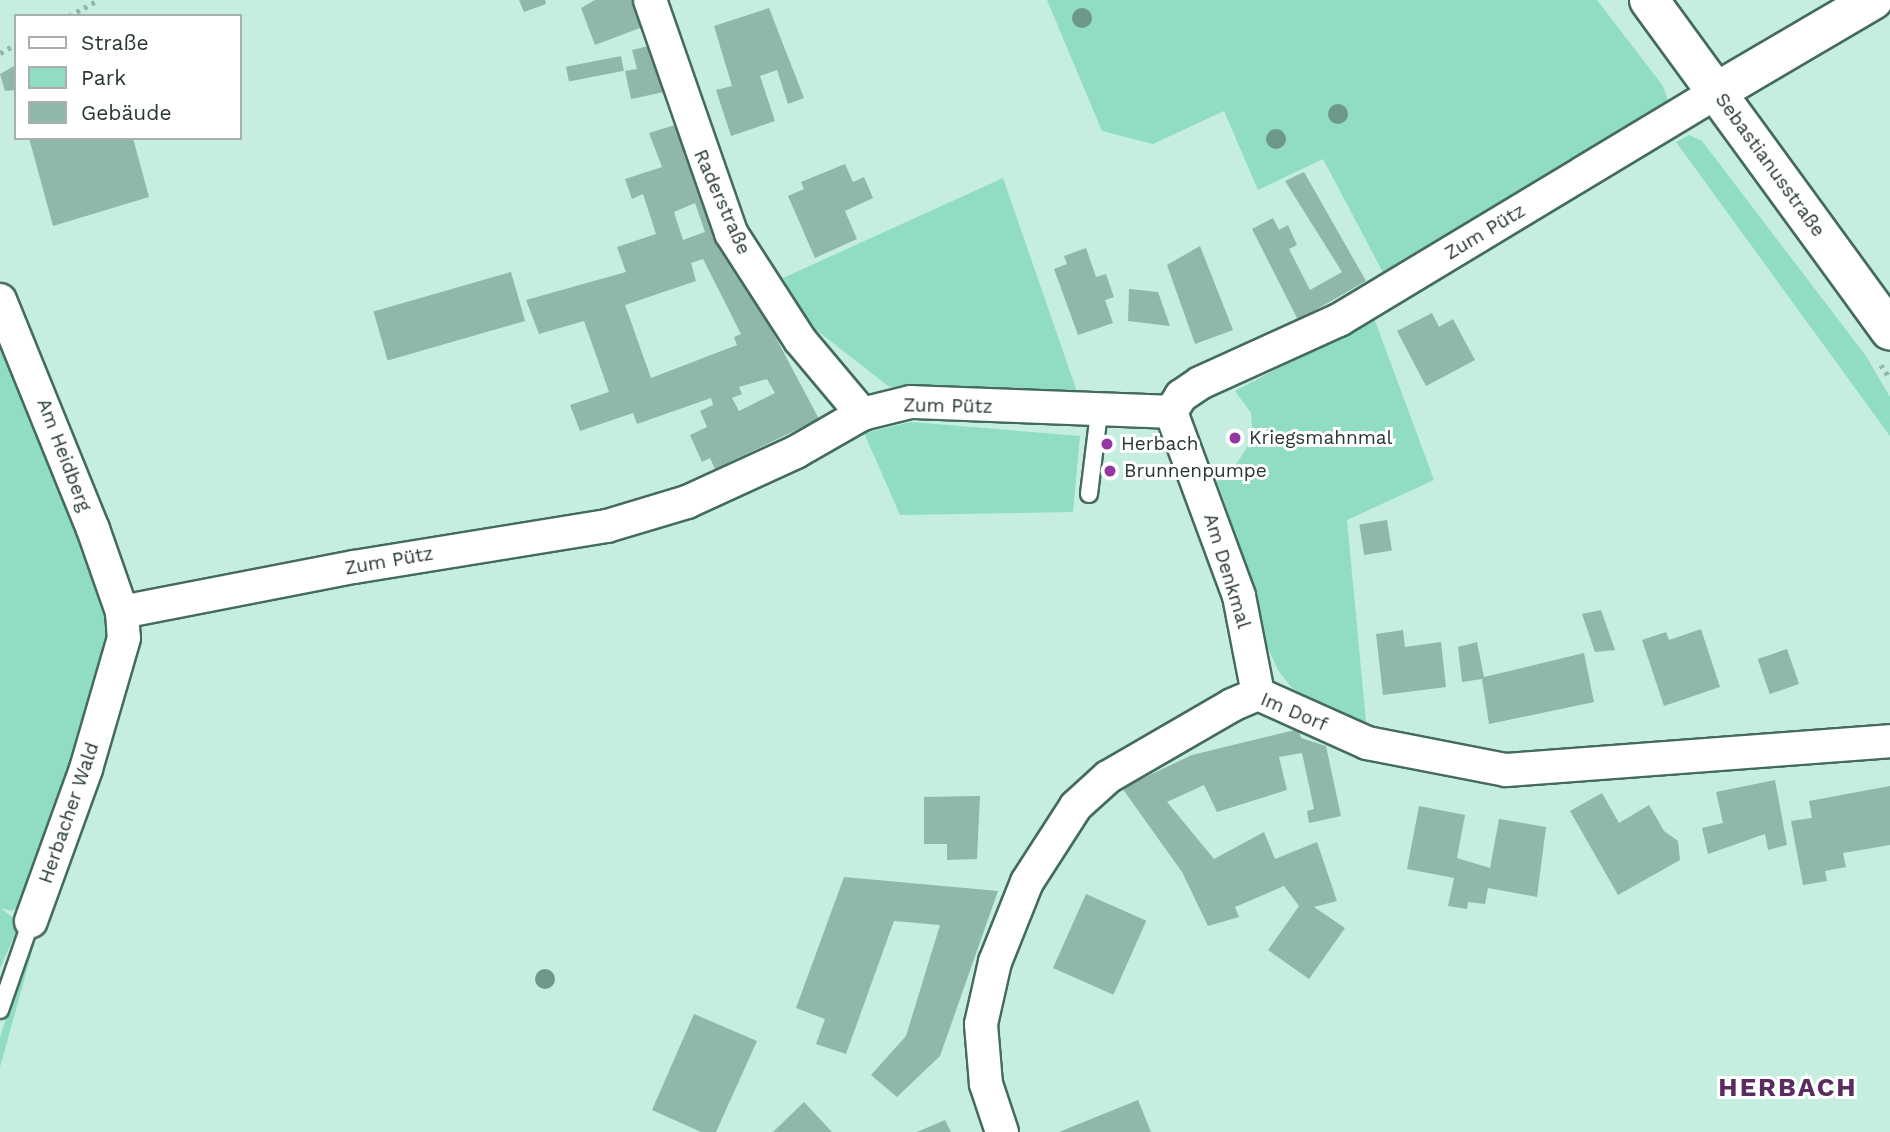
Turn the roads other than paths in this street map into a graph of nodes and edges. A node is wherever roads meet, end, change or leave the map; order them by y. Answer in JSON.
{"nodes":[{"id":1,"x":650,"y":0,"type":"edge"},
{"id":2,"x":1649,"y":0,"type":"edge"},
{"id":3,"x":1873,"y":0,"type":"edge"},
{"id":4,"x":1718,"y":92,"type":"junction"},
{"id":5,"x":0,"y":300,"type":"edge"},
{"id":6,"x":1890,"y":331,"type":"edge"},
{"id":7,"x":1099,"y":412,"type":"junction"},
{"id":8,"x":1171,"y":412,"type":"junction"},
{"id":9,"x":862,"y":414,"type":"junction"},
{"id":10,"x":1089,"y":494,"type":"dead end"},
{"id":11,"x":122,"y":612,"type":"junction"},
{"id":12,"x":1258,"y":694,"type":"junction"},
{"id":13,"x":1890,"y":741,"type":"edge"},
{"id":14,"x":31,"y":922,"type":"joint"},
{"id":15,"x":0,"y":1010,"type":"edge"},
{"id":16,"x":1002,"y":1132,"type":"edge"}],
"edges":[{"from":1,"to":9,"type":"street","name":"Raderstraße"},
{"from":2,"to":4,"type":"street","name":"Sebastianusstraße"},
{"from":3,"to":4,"type":"street"},
{"from":4,"to":6,"type":"street","name":"Sebastianusstraße"},
{"from":4,"to":8,"type":"street","name":"Zum Pütz"},
{"from":5,"to":11,"type":"street","name":"Am Heidberg"},
{"from":7,"to":8,"type":"street","name":"Zum Pütz"},
{"from":7,"to":9,"type":"street","name":"Zum Pütz"},
{"from":7,"to":10,"type":"lane"},
{"from":8,"to":12,"type":"street","name":"Am Denkmal"},
{"from":9,"to":11,"type":"street","name":"Zum Pütz"},
{"from":11,"to":14,"type":"street","name":"Herbacher Wald"},
{"from":12,"to":13,"type":"street","name":"Im Dorf"},
{"from":12,"to":16,"type":"street","name":"Im Dorf"},
{"from":14,"to":15,"type":"lane","name":"Herbacher Wald"}]}
